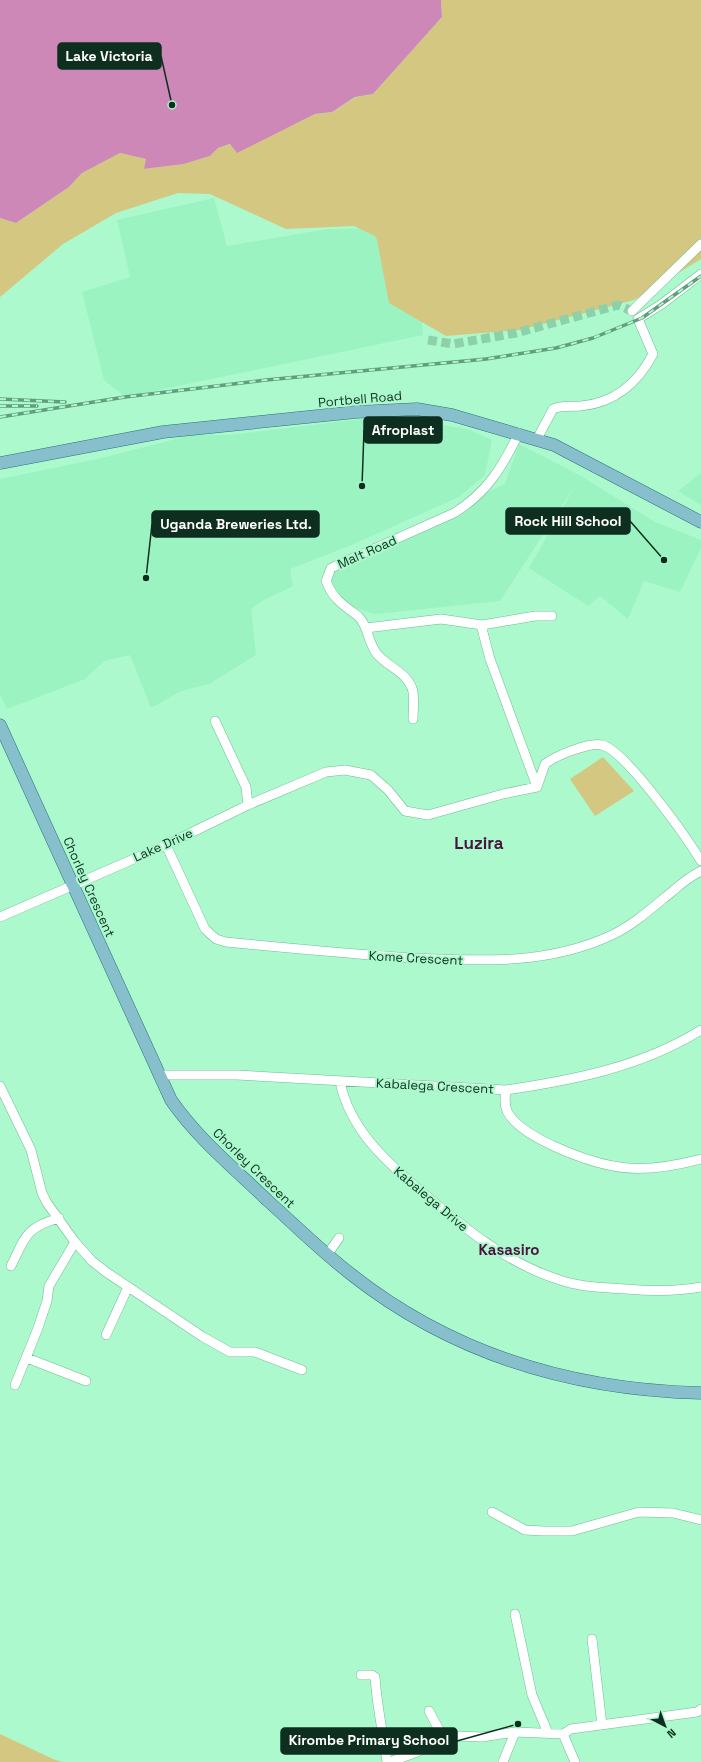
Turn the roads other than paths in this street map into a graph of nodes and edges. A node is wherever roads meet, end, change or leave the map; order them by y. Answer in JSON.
{"nodes":[{"id":1,"x":701,"y":244,"type":"edge"},
{"id":2,"x":701,"y":274,"type":"edge"},
{"id":3,"x":632,"y":311,"type":"dead end"},
{"id":4,"x":519,"y":433,"type":"junction"},
{"id":5,"x":537,"y":439,"type":"junction"},
{"id":6,"x":0,"y":463,"type":"edge"},
{"id":7,"x":701,"y":522,"type":"edge"},
{"id":8,"x":552,"y":616,"type":"dead end"},
{"id":9,"x":481,"y":625,"type":"junction"},
{"id":10,"x":366,"y":628,"type":"junction"},
{"id":11,"x":413,"y":719,"type":"dead end"},
{"id":12,"x":215,"y":722,"type":"dead end"},
{"id":13,"x":0,"y":725,"type":"edge"},
{"id":14,"x":537,"y":787,"type":"junction"},
{"id":15,"x":248,"y":805,"type":"junction"},
{"id":16,"x":166,"y":845,"type":"junction"},
{"id":17,"x":701,"y":861,"type":"edge"},
{"id":18,"x":701,"y":871,"type":"edge"},
{"id":19,"x":72,"y":884,"type":"junction"},
{"id":20,"x":0,"y":917,"type":"edge"},
{"id":21,"x":700,"y":1033,"type":"edge"},
{"id":22,"x":159,"y":1075,"type":"junction"},
{"id":23,"x":340,"y":1082,"type":"junction"},
{"id":24,"x":0,"y":1086,"type":"edge"},
{"id":25,"x":506,"y":1090,"type":"junction"},
{"id":26,"x":701,"y":1159,"type":"edge"},
{"id":27,"x":59,"y":1218,"type":"junction"},
{"id":28,"x":339,"y":1238,"type":"dead end"},
{"id":29,"x":75,"y":1242,"type":"junction"},
{"id":30,"x":327,"y":1255,"type":"junction"},
{"id":31,"x":11,"y":1266,"type":"dead end"},
{"id":32,"x":128,"y":1286,"type":"junction"},
{"id":33,"x":701,"y":1287,"type":"edge"},
{"id":34,"x":106,"y":1335,"type":"dead end"},
{"id":35,"x":27,"y":1358,"type":"junction"},
{"id":36,"x":302,"y":1370,"type":"dead end"},
{"id":37,"x":86,"y":1381,"type":"dead end"},
{"id":38,"x":14,"y":1385,"type":"dead end"},
{"id":39,"x":701,"y":1393,"type":"edge"},
{"id":40,"x":492,"y":1512,"type":"dead end"},
{"id":41,"x":701,"y":1520,"type":"edge"},
{"id":42,"x":515,"y":1614,"type":"dead end"},
{"id":43,"x":592,"y":1639,"type":"dead end"},
{"id":44,"x":361,"y":1674,"type":"dead end"},
{"id":45,"x":701,"y":1710,"type":"edge"},
{"id":46,"x":429,"y":1711,"type":"dead end"},
{"id":47,"x":602,"y":1725,"type":"junction"},
{"id":48,"x":515,"y":1732,"type":"junction"},
{"id":49,"x":548,"y":1733,"type":"junction"},
{"id":50,"x":563,"y":1734,"type":"junction"},
{"id":51,"x":443,"y":1737,"type":"junction"},
{"id":52,"x":389,"y":1762,"type":"edge"},
{"id":53,"x":503,"y":1762,"type":"edge"},
{"id":54,"x":575,"y":1762,"type":"edge"}],
"edges":[{"from":1,"to":3,"type":"street"},
{"from":2,"to":5,"type":"street"},
{"from":4,"to":5,"type":"main road","name":"Portbell Road"},
{"from":4,"to":6,"type":"main road","name":"Portbell Road"},
{"from":4,"to":10,"type":"street","name":"Malt Road"},
{"from":5,"to":7,"type":"main road","name":"Portbell Road"},
{"from":8,"to":9,"type":"street"},
{"from":9,"to":10,"type":"street"},
{"from":9,"to":14,"type":"street"},
{"from":10,"to":11,"type":"street","name":"Malt Road"},
{"from":12,"to":15,"type":"street"},
{"from":13,"to":19,"type":"main road","name":"Chorley Crescent"},
{"from":14,"to":15,"type":"street","name":"Lake Drive"},
{"from":14,"to":17,"type":"street"},
{"from":15,"to":16,"type":"street","name":"Lake Drive"},
{"from":16,"to":18,"type":"street","name":"Kome Crescent"},
{"from":16,"to":19,"type":"street","name":"Lake Drive"},
{"from":19,"to":20,"type":"street","name":"Lake Drive"},
{"from":19,"to":22,"type":"main road","name":"Chorley Crescent"},
{"from":21,"to":25,"type":"street","name":"Kabalega Crescent"},
{"from":22,"to":23,"type":"street","name":"Kabalega Crescent"},
{"from":22,"to":30,"type":"main road","name":"Chorley Crescent"},
{"from":23,"to":25,"type":"street","name":"Kabalega Crescent"},
{"from":23,"to":33,"type":"street","name":"Kabalega Drive"},
{"from":24,"to":27,"type":"street"},
{"from":25,"to":26,"type":"street"},
{"from":27,"to":29,"type":"street"},
{"from":27,"to":31,"type":"street"},
{"from":28,"to":30,"type":"street"},
{"from":29,"to":32,"type":"street"},
{"from":29,"to":35,"type":"street"},
{"from":30,"to":39,"type":"main road","name":"Chorley Crescent"},
{"from":32,"to":34,"type":"street"},
{"from":32,"to":36,"type":"street"},
{"from":35,"to":37,"type":"street"},
{"from":35,"to":38,"type":"street"},
{"from":40,"to":41,"type":"street"},
{"from":42,"to":49,"type":"street"},
{"from":43,"to":47,"type":"street"},
{"from":44,"to":52,"type":"street"},
{"from":45,"to":47,"type":"street"},
{"from":46,"to":51,"type":"street"},
{"from":47,"to":50,"type":"street"},
{"from":48,"to":49,"type":"street"},
{"from":48,"to":51,"type":"street"},
{"from":48,"to":53,"type":"street"},
{"from":49,"to":50,"type":"street"},
{"from":50,"to":54,"type":"street"},
{"from":51,"to":52,"type":"street"}]}
